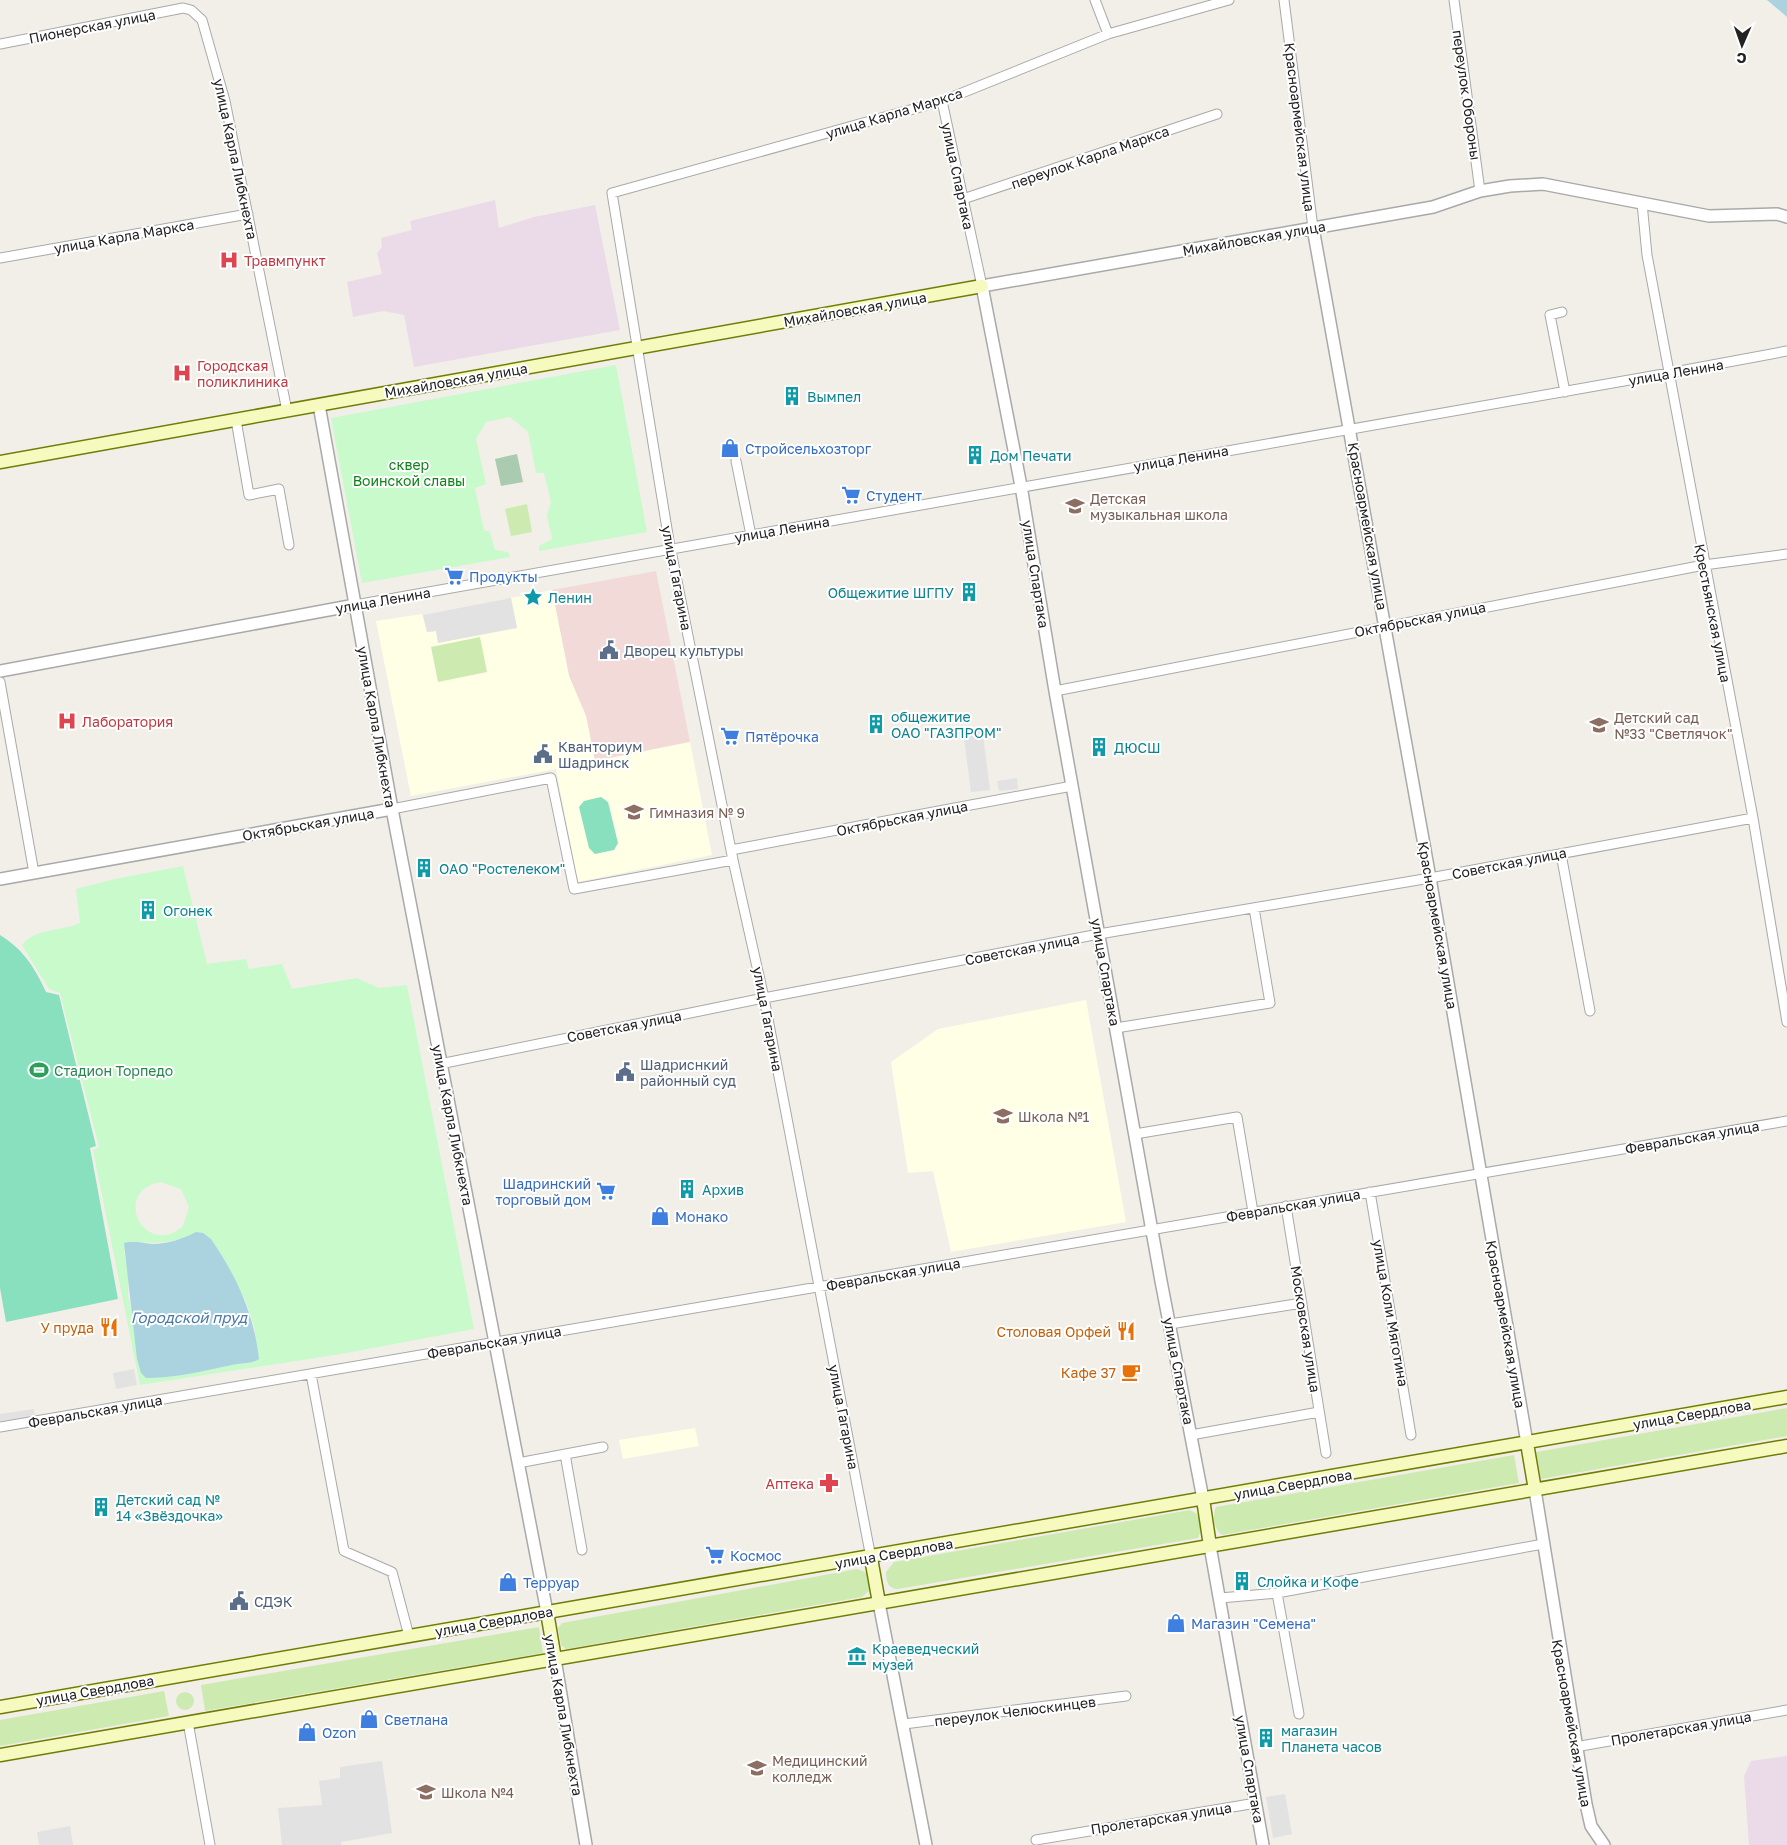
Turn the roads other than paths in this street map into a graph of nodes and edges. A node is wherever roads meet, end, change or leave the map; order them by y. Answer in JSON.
{"nodes":[{"id":1,"x":1095,"y":0,"type":"edge"},
{"id":2,"x":1229,"y":0,"type":"edge"},
{"id":3,"x":1284,"y":0,"type":"edge"},
{"id":4,"x":1454,"y":0,"type":"edge"},
{"id":5,"x":183,"y":8,"type":"joint"},
{"id":6,"x":1108,"y":34,"type":"junction"},
{"id":7,"x":0,"y":44,"type":"edge"},
{"id":8,"x":942,"y":101,"type":"junction"},
{"id":9,"x":1217,"y":114,"type":"dead end"},
{"id":10,"x":1480,"y":191,"type":"junction"},
{"id":11,"x":612,"y":193,"type":"joint"},
{"id":12,"x":962,"y":199,"type":"junction"},
{"id":13,"x":1642,"y":203,"type":"junction"},
{"id":14,"x":248,"y":214,"type":"junction"},
{"id":15,"x":1787,"y":217,"type":"edge"},
{"id":16,"x":1313,"y":228,"type":"junction"},
{"id":17,"x":0,"y":258,"type":"edge"},
{"id":18,"x":982,"y":286,"type":"junction"},
{"id":19,"x":1562,"y":312,"type":"dead end"},
{"id":20,"x":639,"y":347,"type":"junction"},
{"id":21,"x":1787,"y":351,"type":"edge"},
{"id":22,"x":1669,"y":374,"type":"junction"},
{"id":23,"x":1565,"y":392,"type":"junction"},
{"id":24,"x":319,"y":405,"type":"junction"},
{"id":25,"x":287,"y":411,"type":"junction"},
{"id":26,"x":236,"y":420,"type":"junction"},
{"id":27,"x":1350,"y":428,"type":"junction"},
{"id":28,"x":736,"y":461,"type":"dead end"},
{"id":29,"x":0,"y":462,"type":"edge"},
{"id":30,"x":1021,"y":486,"type":"junction"},
{"id":31,"x":751,"y":535,"type":"junction"},
{"id":32,"x":288,"y":545,"type":"dead end"},
{"id":33,"x":671,"y":549,"type":"junction"},
{"id":34,"x":1787,"y":554,"type":"edge"},
{"id":35,"x":1704,"y":566,"type":"junction"},
{"id":36,"x":355,"y":605,"type":"junction"},
{"id":37,"x":1385,"y":626,"type":"junction"},
{"id":38,"x":0,"y":671,"type":"edge"},
{"id":39,"x":0,"y":682,"type":"edge"},
{"id":40,"x":1055,"y":691,"type":"junction"},
{"id":41,"x":1072,"y":786,"type":"junction"},
{"id":42,"x":392,"y":808,"type":"junction"},
{"id":43,"x":1753,"y":818,"type":"junction"},
{"id":44,"x":1561,"y":854,"type":"junction"},
{"id":45,"x":732,"y":855,"type":"junction"},
{"id":46,"x":34,"y":873,"type":"junction"},
{"id":47,"x":1430,"y":878,"type":"junction"},
{"id":48,"x":0,"y":879,"type":"edge"},
{"id":49,"x":1254,"y":908,"type":"junction"},
{"id":50,"x":1100,"y":934,"type":"junction"},
{"id":51,"x":764,"y":998,"type":"junction"},
{"id":52,"x":1590,"y":1011,"type":"dead end"},
{"id":53,"x":1787,"y":1022,"type":"edge"},
{"id":54,"x":1116,"y":1028,"type":"junction"},
{"id":55,"x":440,"y":1064,"type":"junction"},
{"id":56,"x":1787,"y":1121,"type":"edge"},
{"id":57,"x":1135,"y":1134,"type":"junction"},
{"id":58,"x":1481,"y":1172,"type":"junction"},
{"id":59,"x":1370,"y":1192,"type":"junction"},
{"id":60,"x":1286,"y":1206,"type":"junction"},
{"id":61,"x":1253,"y":1212,"type":"junction"},
{"id":62,"x":1152,"y":1229,"type":"junction"},
{"id":63,"x":820,"y":1287,"type":"junction"},
{"id":64,"x":1302,"y":1303,"type":"junction"},
{"id":65,"x":1170,"y":1324,"type":"junction"},
{"id":66,"x":495,"y":1342,"type":"junction"},
{"id":67,"x":311,"y":1374,"type":"junction"},
{"id":68,"x":1787,"y":1398,"type":"edge"},
{"id":69,"x":1319,"y":1412,"type":"junction"},
{"id":70,"x":0,"y":1427,"type":"edge"},
{"id":71,"x":1191,"y":1435,"type":"junction"},
{"id":72,"x":1412,"y":1435,"type":"dead end"},
{"id":73,"x":1527,"y":1443,"type":"junction"},
{"id":74,"x":1787,"y":1446,"type":"edge"},
{"id":75,"x":603,"y":1447,"type":"dead end"},
{"id":76,"x":1326,"y":1453,"type":"dead end"},
{"id":77,"x":565,"y":1454,"type":"junction"},
{"id":78,"x":518,"y":1462,"type":"junction"},
{"id":79,"x":1535,"y":1490,"type":"junction"},
{"id":80,"x":1204,"y":1499,"type":"junction"},
{"id":81,"x":1543,"y":1544,"type":"junction"},
{"id":82,"x":1210,"y":1546,"type":"junction"},
{"id":83,"x":582,"y":1550,"type":"dead end"},
{"id":84,"x":871,"y":1558,"type":"junction"},
{"id":85,"x":1277,"y":1593,"type":"junction"},
{"id":86,"x":1220,"y":1598,"type":"junction"},
{"id":87,"x":879,"y":1603,"type":"junction"},
{"id":88,"x":547,"y":1612,"type":"junction"},
{"id":89,"x":409,"y":1636,"type":"junction"},
{"id":90,"x":555,"y":1659,"type":"junction"},
{"id":91,"x":1126,"y":1696,"type":"dead end"},
{"id":92,"x":0,"y":1707,"type":"edge"},
{"id":93,"x":1787,"y":1710,"type":"edge"},
{"id":94,"x":1299,"y":1714,"type":"dead end"},
{"id":95,"x":188,"y":1722,"type":"junction"},
{"id":96,"x":904,"y":1724,"type":"junction"},
{"id":97,"x":1574,"y":1747,"type":"junction"},
{"id":98,"x":0,"y":1755,"type":"edge"},
{"id":99,"x":1256,"y":1803,"type":"junction"},
{"id":100,"x":1036,"y":1840,"type":"dead end"},
{"id":101,"x":210,"y":1845,"type":"edge"},
{"id":102,"x":586,"y":1845,"type":"edge"},
{"id":103,"x":926,"y":1845,"type":"edge"},
{"id":104,"x":1263,"y":1845,"type":"edge"},
{"id":105,"x":1604,"y":1845,"type":"edge"}],
"edges":[{"from":1,"to":6,"type":"street"},
{"from":2,"to":6,"type":"street","name":"улица Карла Маркса"},
{"from":3,"to":16,"type":"street","name":"Красноармейская улица"},
{"from":4,"to":10,"type":"street","name":"переулок Обороны"},
{"from":5,"to":7,"type":"street","name":"Пионерская улица"},
{"from":5,"to":14,"type":"street","name":"улица Карла Либкнехта"},
{"from":6,"to":8,"type":"street","name":"улица Карла Маркса"},
{"from":8,"to":11,"type":"street","name":"улица Карла Маркса"},
{"from":8,"to":12,"type":"street","name":"улица Спартака"},
{"from":9,"to":12,"type":"street","name":"переулок Карла Маркса"},
{"from":10,"to":13,"type":"street","name":"Михайловская улица"},
{"from":10,"to":16,"type":"street","name":"Михайловская улица"},
{"from":11,"to":20,"type":"street","name":"улица Гагарина"},
{"from":12,"to":18,"type":"street","name":"улица Спартака"},
{"from":13,"to":15,"type":"street","name":"Михайловская улица"},
{"from":13,"to":22,"type":"street","name":"Крестьянская улица"},
{"from":14,"to":17,"type":"street","name":"улица Карла Маркса"},
{"from":14,"to":25,"type":"street","name":"улица Карла Либкнехта"},
{"from":16,"to":18,"type":"street","name":"Михайловская улица"},
{"from":16,"to":27,"type":"street","name":"Красноармейская улица"},
{"from":18,"to":20,"type":"main road","name":"Михайловская улица"},
{"from":18,"to":30,"type":"street","name":"улица Спартака"},
{"from":19,"to":23,"type":"street"},
{"from":20,"to":24,"type":"main road","name":"Михайловская улица"},
{"from":20,"to":33,"type":"street","name":"улица Гагарина"},
{"from":21,"to":22,"type":"street","name":"улица Ленина"},
{"from":22,"to":23,"type":"street","name":"улица Ленина"},
{"from":22,"to":35,"type":"street","name":"Крестьянская улица"},
{"from":23,"to":27,"type":"street","name":"улица Ленина"},
{"from":24,"to":25,"type":"main road","name":"Михайловская улица"},
{"from":24,"to":36,"type":"street","name":"улица Карла Либкнехта"},
{"from":25,"to":26,"type":"main road","name":"Михайловская улица"},
{"from":26,"to":29,"type":"main road","name":"Михайловская улица"},
{"from":26,"to":32,"type":"street"},
{"from":27,"to":30,"type":"street","name":"улица Ленина"},
{"from":27,"to":37,"type":"street","name":"Красноармейская улица"},
{"from":28,"to":31,"type":"street"},
{"from":30,"to":31,"type":"street","name":"улица Ленина"},
{"from":30,"to":40,"type":"street","name":"улица Спартака"},
{"from":31,"to":33,"type":"street","name":"улица Ленина"},
{"from":33,"to":36,"type":"street","name":"улица Ленина"},
{"from":33,"to":45,"type":"street","name":"улица Гагарина"},
{"from":34,"to":35,"type":"street","name":"Октябрьская улица"},
{"from":35,"to":37,"type":"street","name":"Октябрьская улица"},
{"from":35,"to":43,"type":"street","name":"Крестьянская улица"},
{"from":36,"to":38,"type":"street","name":"улица Ленина"},
{"from":36,"to":42,"type":"street","name":"улица Карла Либкнехта"},
{"from":37,"to":40,"type":"street","name":"Октябрьская улица"},
{"from":37,"to":47,"type":"street","name":"Красноармейская улица"},
{"from":39,"to":46,"type":"street"},
{"from":40,"to":41,"type":"street","name":"улица Спартака"},
{"from":41,"to":45,"type":"street","name":"Октябрьская улица"},
{"from":41,"to":50,"type":"street","name":"улица Спартака"},
{"from":42,"to":45,"type":"street","name":"Октябрьская улица"},
{"from":42,"to":46,"type":"street","name":"Октябрьская улица"},
{"from":42,"to":55,"type":"street","name":"улица Карла Либкнехта"},
{"from":43,"to":44,"type":"street","name":"Советская улица"},
{"from":43,"to":53,"type":"street","name":"Крестьянская улица"},
{"from":44,"to":47,"type":"street","name":"Советская улица"},
{"from":44,"to":52,"type":"street"},
{"from":45,"to":51,"type":"street","name":"улица Гагарина"},
{"from":46,"to":48,"type":"street","name":"Октябрьская улица"},
{"from":47,"to":49,"type":"street","name":"Советская улица"},
{"from":47,"to":58,"type":"street","name":"Красноармейская улица"},
{"from":49,"to":50,"type":"street","name":"Советская улица"},
{"from":49,"to":54,"type":"street"},
{"from":50,"to":51,"type":"street","name":"Советская улица"},
{"from":50,"to":54,"type":"street","name":"улица Спартака"},
{"from":51,"to":55,"type":"street","name":"Советская улица"},
{"from":51,"to":63,"type":"street","name":"улица Гагарина"},
{"from":54,"to":57,"type":"street","name":"улица Спартака"},
{"from":55,"to":66,"type":"street","name":"улица Карла Либкнехта"},
{"from":56,"to":58,"type":"street","name":"Февральская улица"},
{"from":57,"to":61,"type":"street"},
{"from":57,"to":62,"type":"street","name":"улица Спартака"},
{"from":58,"to":59,"type":"street","name":"Февральская улица"},
{"from":58,"to":73,"type":"street","name":"Красноармейская улица"},
{"from":59,"to":60,"type":"street","name":"Февральская улица"},
{"from":59,"to":72,"type":"street","name":"улица Коли Мяготина"},
{"from":60,"to":61,"type":"street","name":"Февральская улица"},
{"from":60,"to":64,"type":"street","name":"Московская улица"},
{"from":61,"to":62,"type":"street","name":"Февральская улица"},
{"from":62,"to":63,"type":"street","name":"Февральская улица"},
{"from":62,"to":65,"type":"street","name":"улица Спартака"},
{"from":63,"to":66,"type":"street","name":"Февральская улица"},
{"from":63,"to":84,"type":"street","name":"улица Гагарина"},
{"from":64,"to":65,"type":"street"},
{"from":64,"to":69,"type":"street","name":"Московская улица"},
{"from":65,"to":71,"type":"street","name":"улица Спартака"},
{"from":66,"to":67,"type":"street","name":"Февральская улица"},
{"from":66,"to":78,"type":"street","name":"улица Карла Либкнехта"},
{"from":67,"to":70,"type":"street","name":"Февральская улица"},
{"from":67,"to":89,"type":"street"},
{"from":68,"to":73,"type":"main road","name":"улица Свердлова"},
{"from":69,"to":71,"type":"street"},
{"from":69,"to":76,"type":"street","name":"Московская улица"},
{"from":71,"to":80,"type":"street","name":"улица Спартака"},
{"from":73,"to":79,"type":"main road","name":"Красноармейская улица"},
{"from":73,"to":80,"type":"main road","name":"улица Свердлова"},
{"from":74,"to":79,"type":"main road"},
{"from":75,"to":77,"type":"street"},
{"from":77,"to":78,"type":"street"},
{"from":77,"to":83,"type":"street"},
{"from":78,"to":88,"type":"street","name":"улица Карла Либкнехта"},
{"from":79,"to":81,"type":"street","name":"Красноармейская улица"},
{"from":79,"to":82,"type":"main road"},
{"from":80,"to":82,"type":"main road","name":"улица Спартака"},
{"from":80,"to":84,"type":"main road","name":"улица Свердлова"},
{"from":81,"to":85,"type":"street"},
{"from":81,"to":97,"type":"street","name":"Красноармейская улица"},
{"from":82,"to":86,"type":"street","name":"улица Спартака"},
{"from":82,"to":87,"type":"main road"},
{"from":84,"to":87,"type":"main road","name":"улица Гагарина"},
{"from":84,"to":88,"type":"main road","name":"улица Свердлова"},
{"from":85,"to":86,"type":"street"},
{"from":85,"to":94,"type":"street"},
{"from":86,"to":99,"type":"street","name":"улица Спартака"},
{"from":87,"to":90,"type":"main road"},
{"from":87,"to":96,"type":"street","name":"улица Гагарина"},
{"from":88,"to":89,"type":"main road","name":"улица Свердлова"},
{"from":88,"to":90,"type":"main road","name":"улица Карла Либкнехта"},
{"from":89,"to":92,"type":"main road","name":"улица Свердлова"},
{"from":90,"to":95,"type":"main road"},
{"from":90,"to":102,"type":"street","name":"улица Карла Либкнехта"},
{"from":91,"to":96,"type":"street","name":"переулок Челюскинцев"},
{"from":93,"to":97,"type":"street","name":"Пролетарская улица"},
{"from":95,"to":98,"type":"main road"},
{"from":95,"to":101,"type":"street"},
{"from":96,"to":103,"type":"street","name":"улица Гагарина"},
{"from":97,"to":105,"type":"street","name":"Красноармейская улица"},
{"from":99,"to":100,"type":"street","name":"Пролетарская улица"},
{"from":99,"to":104,"type":"street","name":"улица Спартака"}]}
